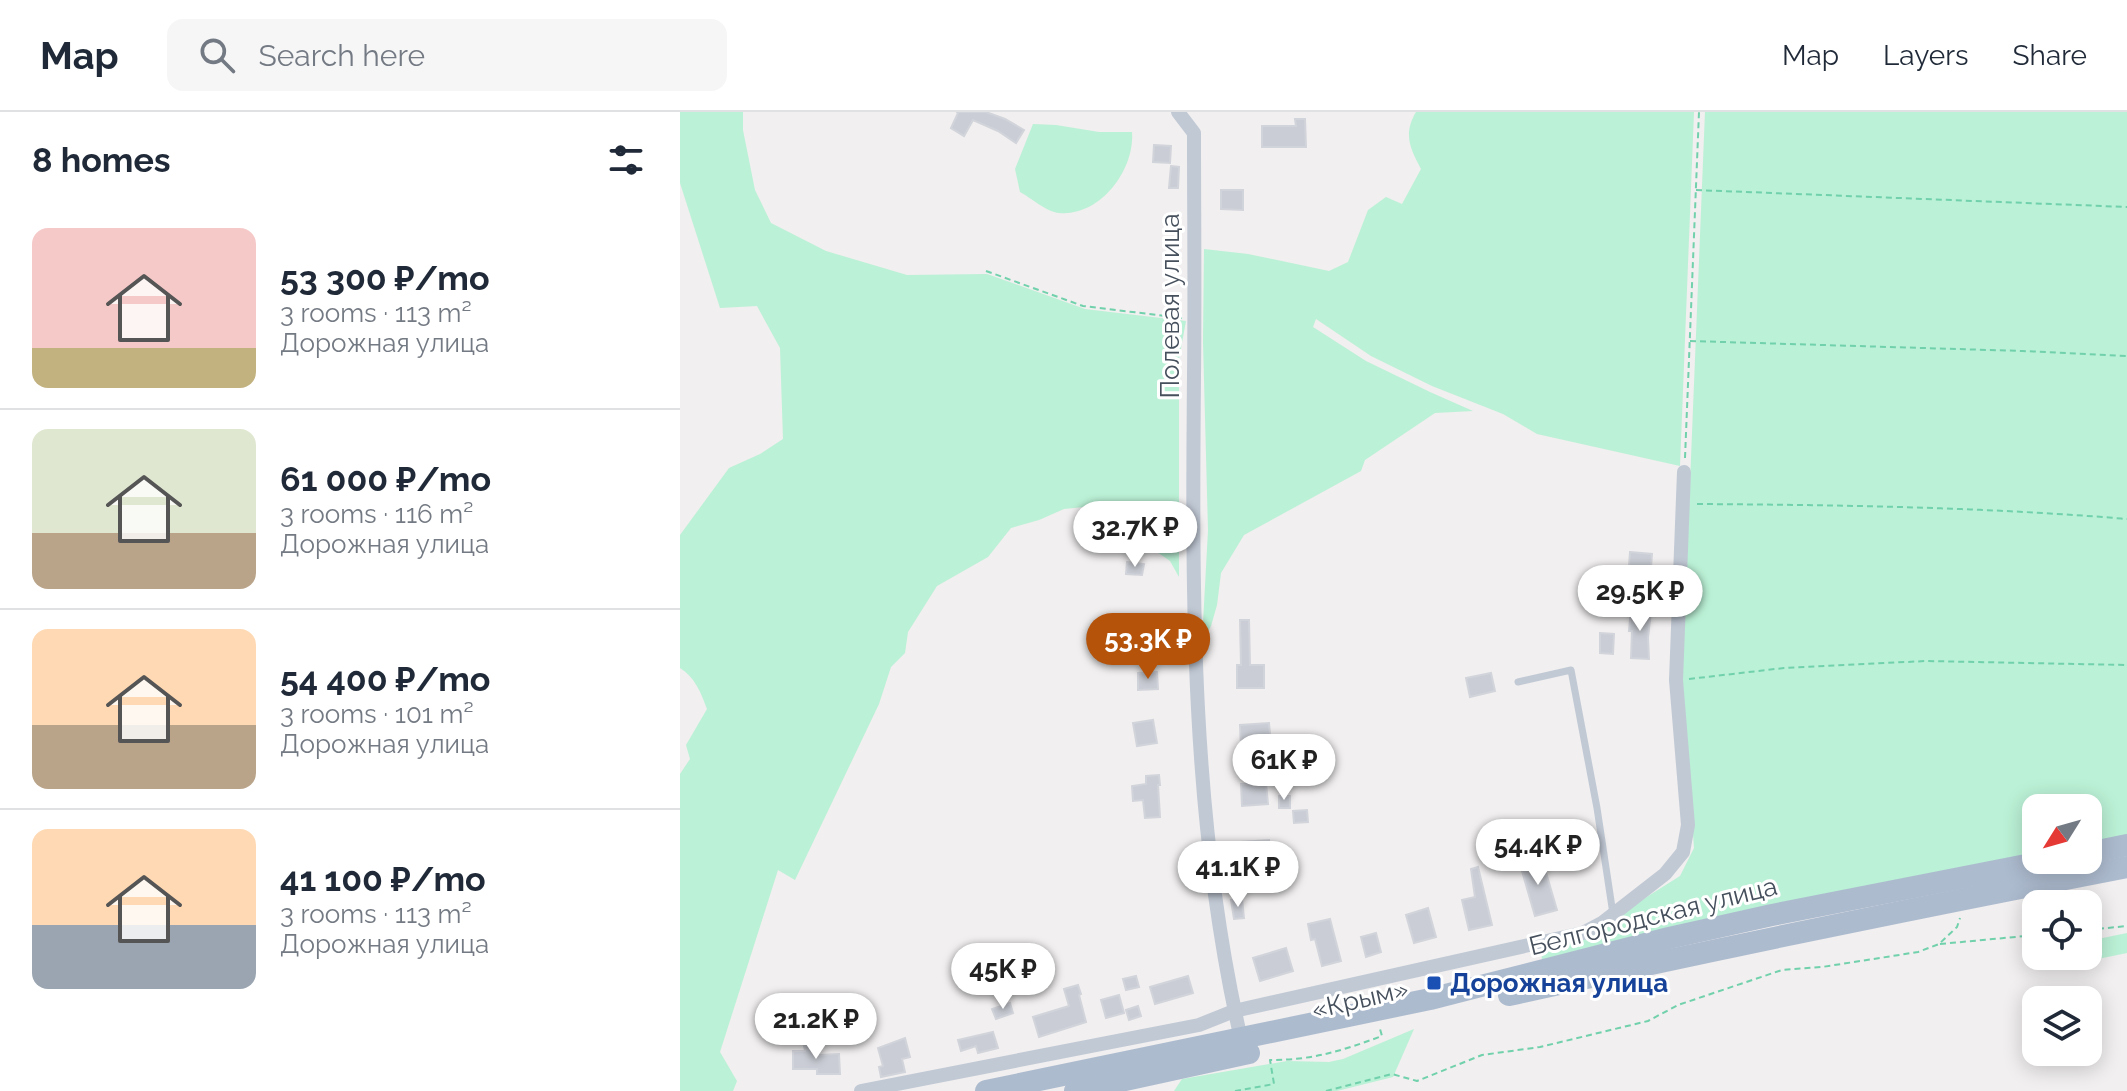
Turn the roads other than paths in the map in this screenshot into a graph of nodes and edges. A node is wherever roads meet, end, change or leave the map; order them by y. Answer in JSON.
{"nodes":[{"id":1,"x":1178,"y":112,"type":"edge"},
{"id":2,"x":1684,"y":472,"type":"road end"},
{"id":3,"x":1518,"y":682,"type":"dead end"},
{"id":4,"x":2127,"y":845,"type":"edge"},
{"id":5,"x":2102,"y":850,"type":"edge"},
{"id":6,"x":2127,"y":867,"type":"edge"},
{"id":7,"x":2022,"y":871,"type":"edge"},
{"id":8,"x":1971,"y":890,"type":"junction"},
{"id":9,"x":1613,"y":914,"type":"junction"},
{"id":10,"x":1234,"y":1011,"type":"junction"},
{"id":11,"x":1241,"y":1039,"type":"junction"},
{"id":12,"x":1132,"y":1086,"type":"edge"},
{"id":13,"x":861,"y":1091,"type":"edge"},
{"id":14,"x":986,"y":1091,"type":"edge"},
{"id":15,"x":1075,"y":1091,"type":"edge"}],
"edges":[{"from":1,"to":10,"type":"street","name":"Полевая улица"},
{"from":2,"to":9,"type":"street"},
{"from":3,"to":9,"type":"lane"},
{"from":4,"to":5,"type":"main road"},
{"from":6,"to":8,"type":"main road","name":"«Крым»"},
{"from":7,"to":8,"type":"main road","name":"Белгородская улица"},
{"from":8,"to":11,"type":"main road","name":"Белгородская улица"},
{"from":8,"to":12,"type":"main road","name":"«Крым»"},
{"from":9,"to":10,"type":"street"},
{"from":10,"to":11,"type":"street"},
{"from":10,"to":13,"type":"street"},
{"from":11,"to":14,"type":"main road","name":"Белгородская улица"},
{"from":12,"to":15,"type":"main road","name":"«Крым»"}]}
